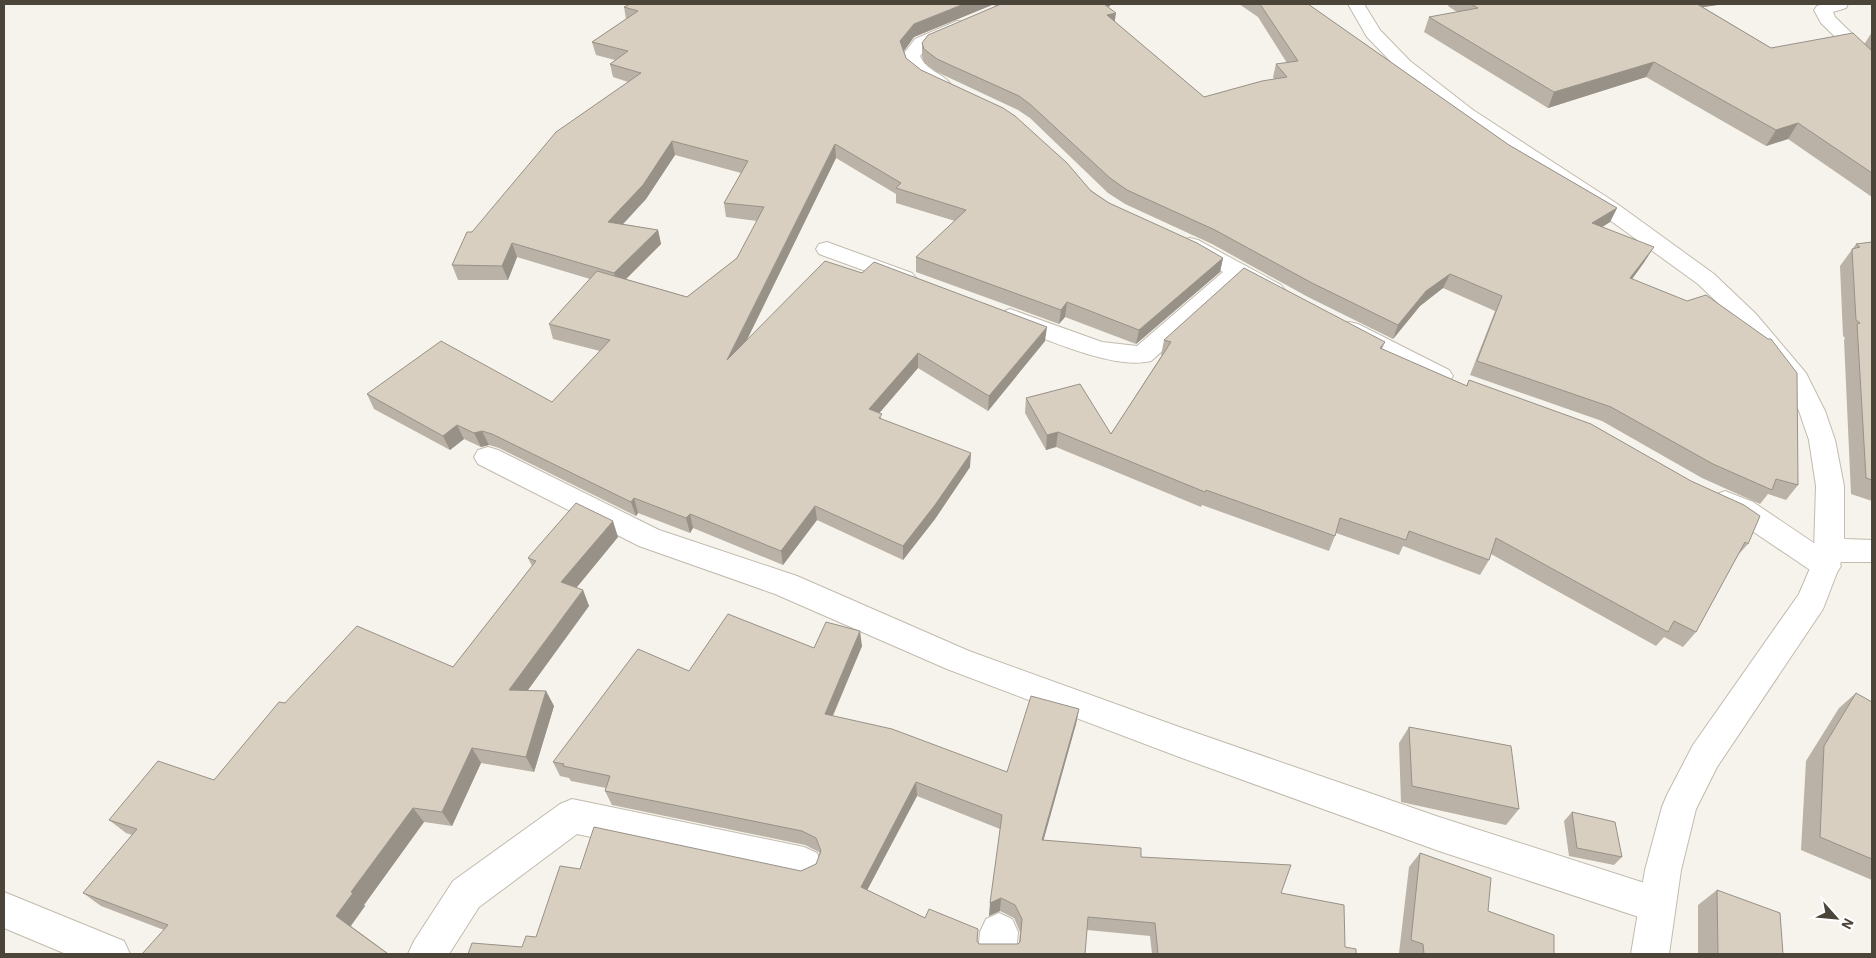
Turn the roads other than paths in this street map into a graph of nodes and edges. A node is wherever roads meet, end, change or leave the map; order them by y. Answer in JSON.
{"nodes":[{"id":1,"x":1356,"y":4,"type":"edge"},
{"id":2,"x":1840,"y":4,"type":"edge"},
{"id":3,"x":977,"y":18,"type":"edge"},
{"id":4,"x":1872,"y":63,"type":"edge"},
{"id":5,"x":966,"y":97,"type":"edge"},
{"id":6,"x":1168,"y":235,"type":"edge"},
{"id":7,"x":827,"y":249,"type":"dead end"},
{"id":8,"x":1238,"y":271,"type":"junction"},
{"id":9,"x":920,"y":284,"type":"edge"},
{"id":10,"x":1292,"y":300,"type":"edge"},
{"id":11,"x":986,"y":308,"type":"edge"},
{"id":12,"x":1326,"y":318,"type":"edge"},
{"id":13,"x":1461,"y":384,"type":"edge"},
{"id":14,"x":488,"y":457,"type":"dead end"},
{"id":15,"x":1708,"y":495,"type":"edge"},
{"id":16,"x":1872,"y":551,"type":"edge"},
{"id":17,"x":1828,"y":558,"type":"junction"},
{"id":18,"x":804,"y":865,"type":"dead end"},
{"id":19,"x":1657,"y":905,"type":"junction"},
{"id":20,"x":4,"y":910,"type":"edge"},
{"id":21,"x":111,"y":954,"type":"edge"},
{"id":22,"x":427,"y":954,"type":"edge"},
{"id":23,"x":1650,"y":954,"type":"edge"}],
"edges":[{"from":1,"to":17,"type":"street"},
{"from":2,"to":4,"type":"street"},
{"from":3,"to":5,"type":"street"},
{"from":6,"to":8,"type":"street"},
{"from":7,"to":9,"type":"street"},
{"from":8,"to":10,"type":"street"},
{"from":8,"to":11,"type":"street"},
{"from":12,"to":13,"type":"street"},
{"from":14,"to":19,"type":"street"},
{"from":15,"to":17,"type":"street"},
{"from":16,"to":17,"type":"street"},
{"from":17,"to":19,"type":"street"},
{"from":18,"to":22,"type":"street"},
{"from":19,"to":23,"type":"street"},
{"from":20,"to":21,"type":"street"}]}
